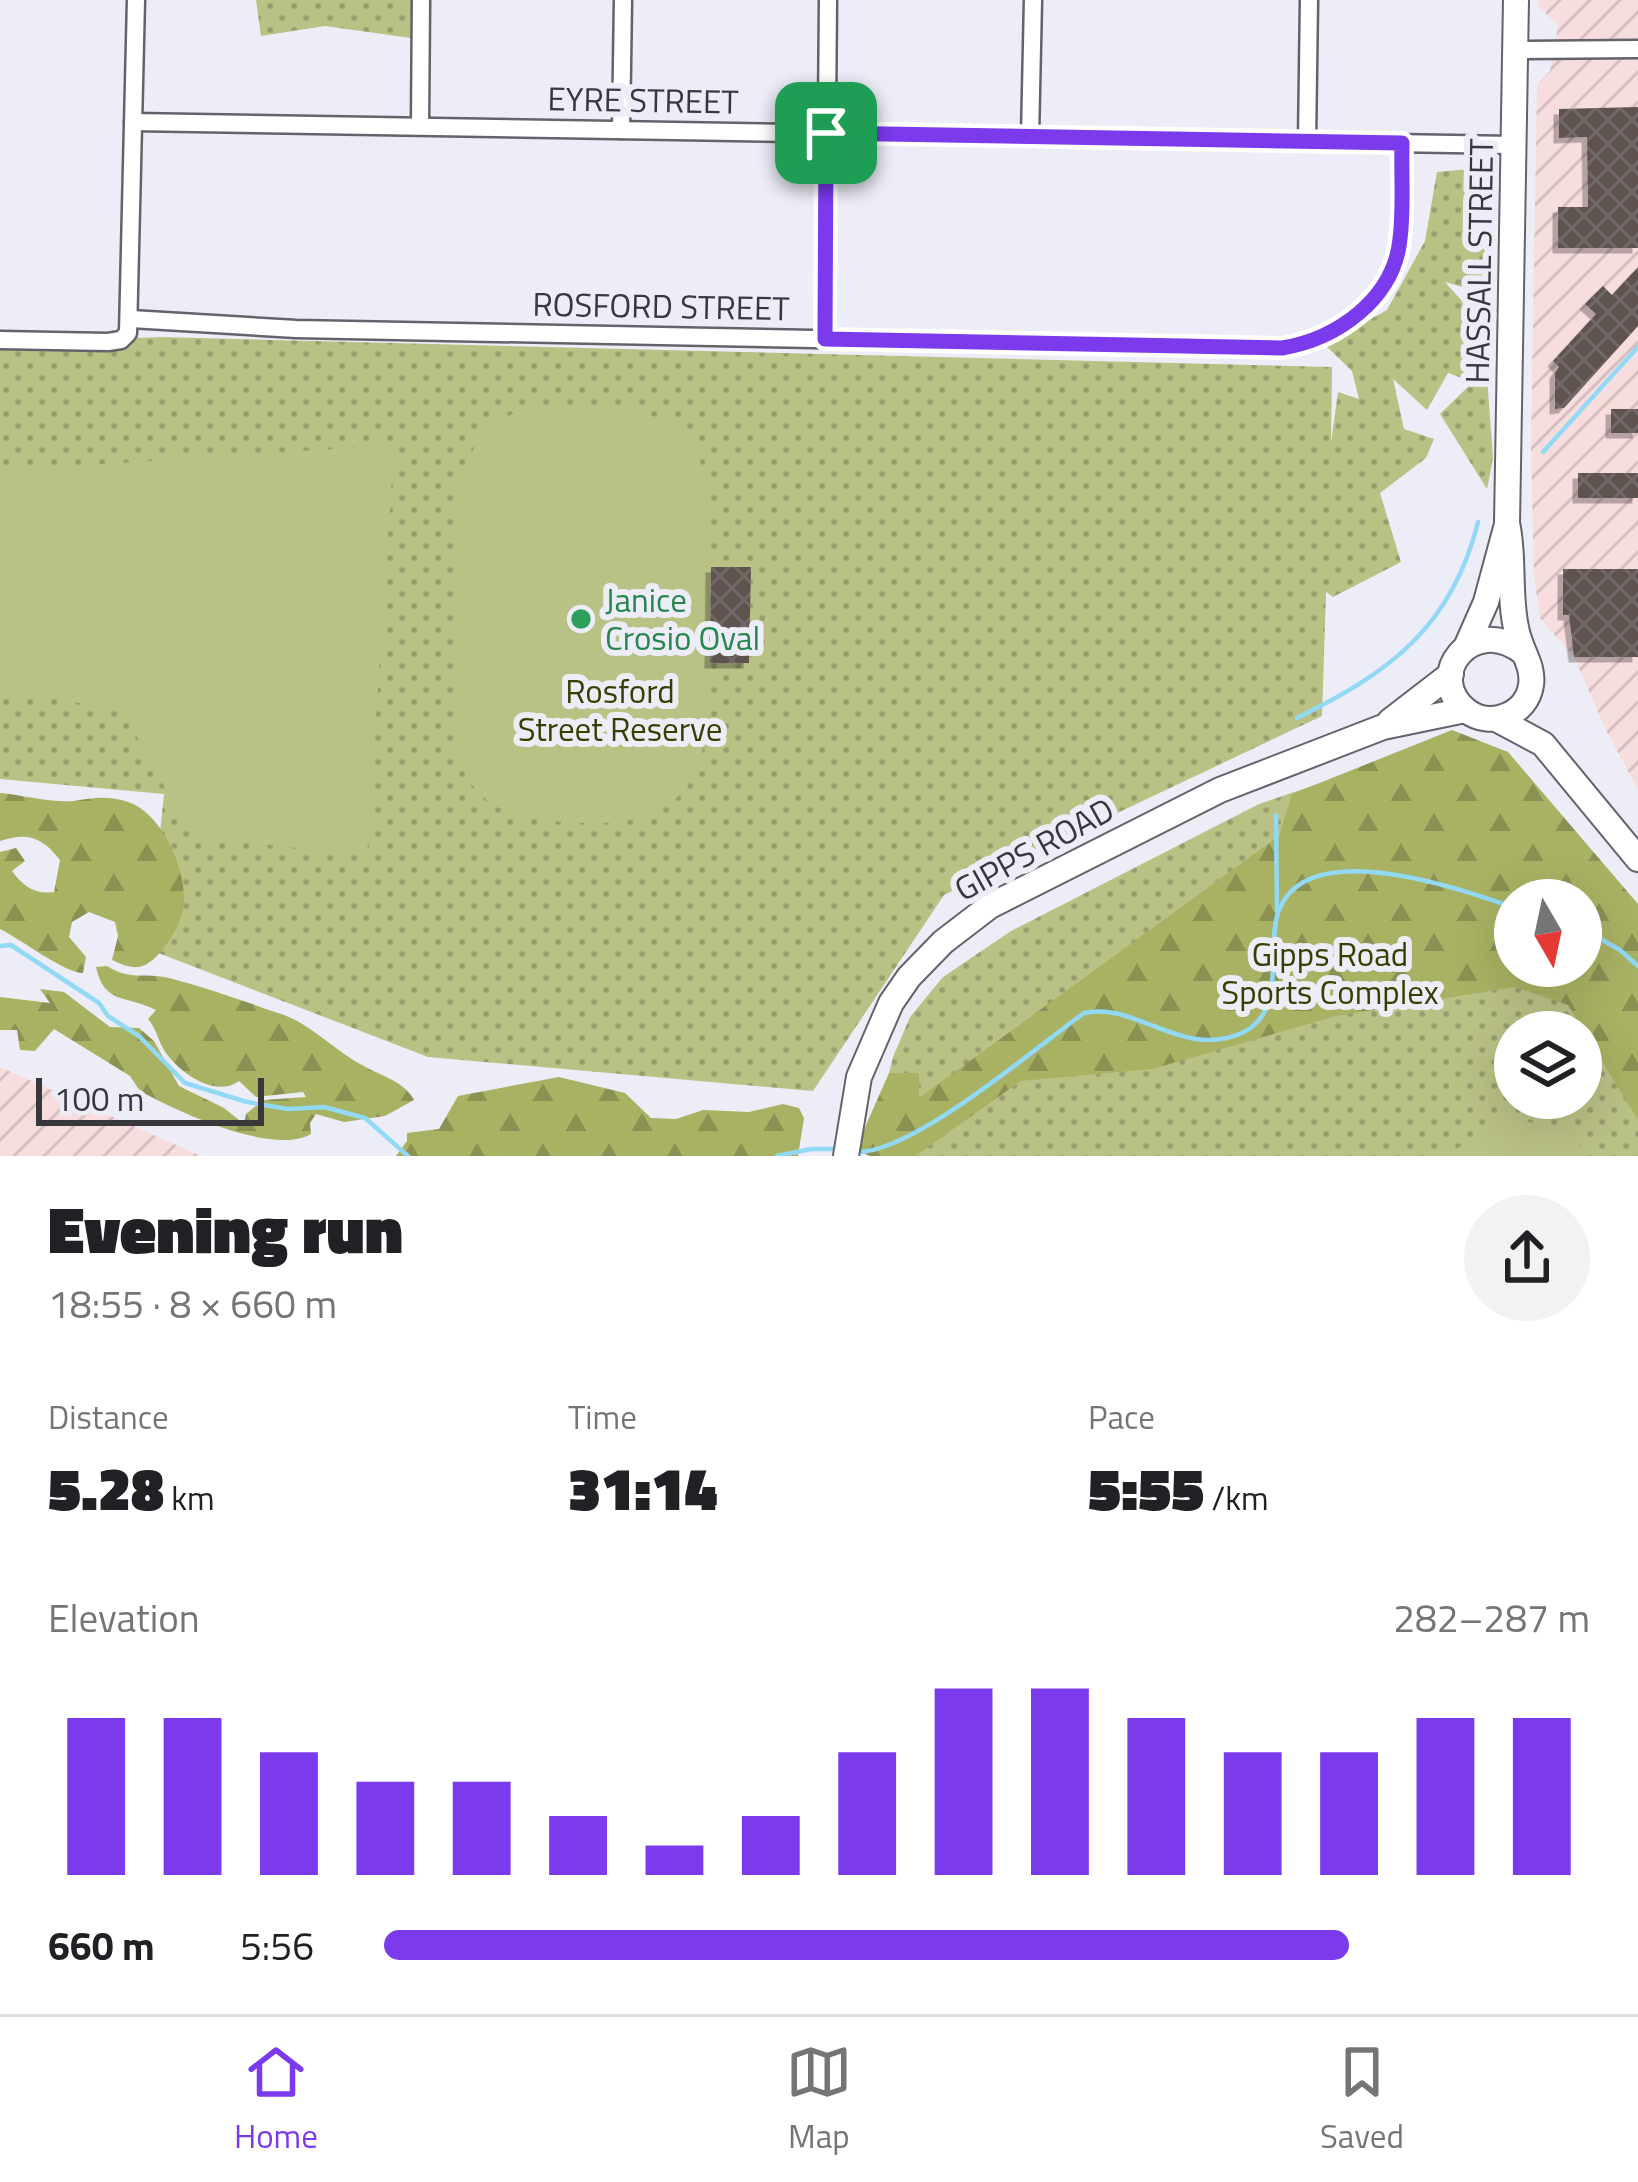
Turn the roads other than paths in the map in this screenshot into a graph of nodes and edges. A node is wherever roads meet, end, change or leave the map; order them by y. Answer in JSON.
{"nodes":[{"id":1,"x":136,"y":0,"type":"edge"},
{"id":2,"x":422,"y":0,"type":"edge"},
{"id":3,"x":622,"y":0,"type":"edge"},
{"id":4,"x":828,"y":0,"type":"edge"},
{"id":5,"x":1034,"y":0,"type":"edge"},
{"id":6,"x":1309,"y":0,"type":"edge"},
{"id":7,"x":1516,"y":0,"type":"edge"},
{"id":8,"x":1638,"y":49,"type":"edge"},
{"id":9,"x":1516,"y":50,"type":"junction"},
{"id":10,"x":133,"y":122,"type":"junction"},
{"id":11,"x":420,"y":125,"type":"junction"},
{"id":12,"x":621,"y":130,"type":"junction"},
{"id":13,"x":826,"y":133,"type":"junction"},
{"id":14,"x":1030,"y":137,"type":"junction"},
{"id":15,"x":1307,"y":142,"type":"junction"},
{"id":16,"x":1402,"y":143,"type":"junction"},
{"id":17,"x":1513,"y":145,"type":"junction"},
{"id":18,"x":131,"y":319,"type":"junction"},
{"id":19,"x":825,"y":339,"type":"junction"},
{"id":20,"x":0,"y":340,"type":"edge"},
{"id":21,"x":1508,"y":523,"type":"junction"},
{"id":22,"x":1467,"y":646,"type":"junction"},
{"id":23,"x":1524,"y":653,"type":"junction"},
{"id":24,"x":1451,"y":674,"type":"junction"},
{"id":25,"x":1529,"y":693,"type":"junction"},
{"id":26,"x":1465,"y":710,"type":"junction"},
{"id":27,"x":1496,"y":719,"type":"junction"},
{"id":28,"x":1383,"y":727,"type":"junction"},
{"id":29,"x":1543,"y":743,"type":"junction"},
{"id":30,"x":1638,"y":859,"type":"edge"},
{"id":31,"x":846,"y":1156,"type":"edge"}],
"edges":[{"from":1,"to":10,"type":"street"},
{"from":2,"to":11,"type":"street"},
{"from":3,"to":12,"type":"street"},
{"from":4,"to":13,"type":"street"},
{"from":5,"to":14,"type":"street"},
{"from":6,"to":15,"type":"street"},
{"from":7,"to":9,"type":"main road","name":"HASSALL STREET"},
{"from":8,"to":9,"type":"street"},
{"from":9,"to":17,"type":"main road","name":"HASSALL STREET"},
{"from":10,"to":11,"type":"street","name":"EYRE STREET"},
{"from":10,"to":18,"type":"street"},
{"from":11,"to":12,"type":"street","name":"EYRE STREET"},
{"from":12,"to":13,"type":"street","name":"EYRE STREET"},
{"from":13,"to":14,"type":"street","name":"EYRE STREET"},
{"from":13,"to":19,"type":"street"},
{"from":14,"to":15,"type":"street","name":"EYRE STREET"},
{"from":15,"to":16,"type":"street","name":"EYRE STREET"},
{"from":16,"to":17,"type":"street","name":"EYRE STREET"},
{"from":16,"to":19,"type":"street","name":"ROSFORD STREET"},
{"from":17,"to":21,"type":"main road","name":"HASSALL STREET"},
{"from":18,"to":19,"type":"street","name":"ROSFORD STREET"},
{"from":18,"to":20,"type":"street"},
{"from":21,"to":22,"type":"main road","name":"HASSALL STREET"},
{"from":21,"to":23,"type":"main road","name":"HASSALL STREET"},
{"from":22,"to":23,"type":"main road"},
{"from":22,"to":24,"type":"main road"},
{"from":23,"to":25,"type":"main road"},
{"from":24,"to":26,"type":"main road"},
{"from":24,"to":28,"type":"main road","name":"GIPPS ROAD"},
{"from":25,"to":27,"type":"main road"},
{"from":25,"to":29,"type":"main road"},
{"from":26,"to":27,"type":"main road"},
{"from":26,"to":28,"type":"main road","name":"GIPPS ROAD"},
{"from":27,"to":29,"type":"main road"},
{"from":28,"to":31,"type":"main road","name":"GIPPS ROAD"},
{"from":29,"to":30,"type":"main road"}]}
